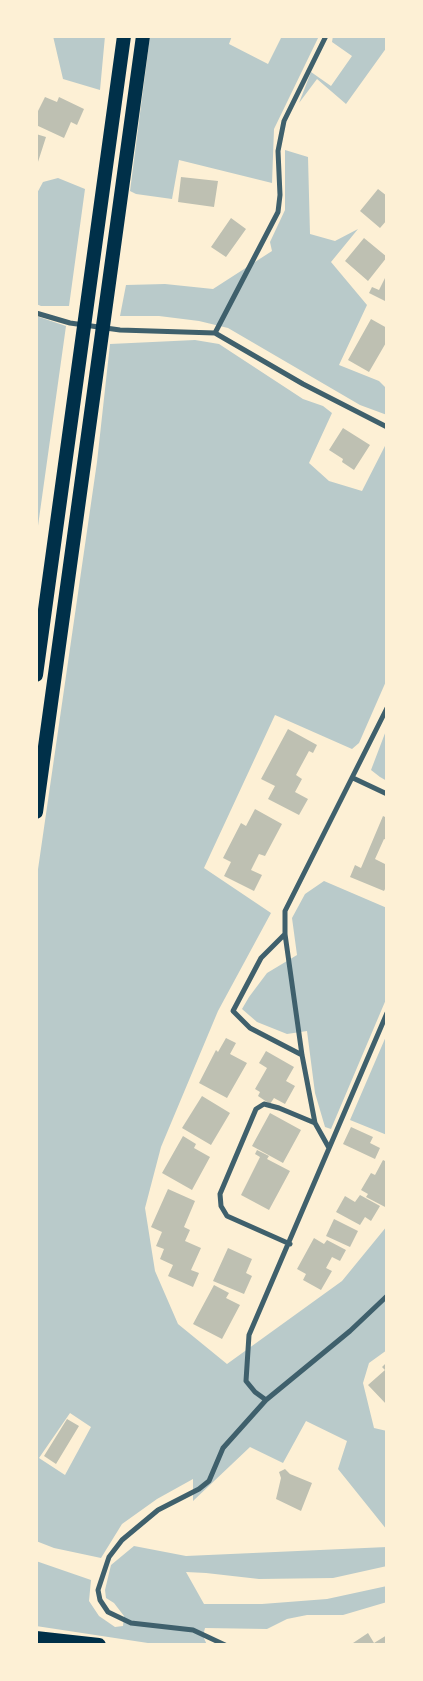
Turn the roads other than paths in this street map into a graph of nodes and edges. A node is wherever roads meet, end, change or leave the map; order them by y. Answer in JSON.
{"nodes":[{"id":1,"x":124,"y":36,"type":"edge"},
{"id":2,"x":143,"y":36,"type":"edge"},
{"id":3,"x":326,"y":36,"type":"edge"},
{"id":4,"x":36,"y":313,"type":"edge"},
{"id":5,"x":215,"y":333,"type":"junction"},
{"id":6,"x":387,"y":427,"type":"edge"},
{"id":7,"x":36,"y":676,"type":"edge"},
{"id":8,"x":387,"y":708,"type":"edge"},
{"id":9,"x":353,"y":778,"type":"junction"},
{"id":10,"x":387,"y":794,"type":"edge"},
{"id":11,"x":36,"y":812,"type":"edge"},
{"id":12,"x":285,"y":934,"type":"junction"},
{"id":13,"x":387,"y":1013,"type":"edge"},
{"id":14,"x":302,"y":1056,"type":"junction"},
{"id":15,"x":315,"y":1123,"type":"junction"},
{"id":16,"x":329,"y":1148,"type":"junction"},
{"id":17,"x":290,"y":1244,"type":"junction"},
{"id":18,"x":387,"y":1296,"type":"edge"},
{"id":19,"x":266,"y":1400,"type":"junction"},
{"id":20,"x":36,"y":1638,"type":"edge"},
{"id":21,"x":99,"y":1645,"type":"edge"},
{"id":22,"x":225,"y":1645,"type":"edge"}],
"edges":[{"from":1,"to":7,"type":"highway"},
{"from":2,"to":11,"type":"highway"},
{"from":3,"to":5,"type":"street"},
{"from":4,"to":5,"type":"street"},
{"from":5,"to":6,"type":"street"},
{"from":8,"to":9,"type":"street"},
{"from":9,"to":10,"type":"street"},
{"from":9,"to":12,"type":"street"},
{"from":12,"to":14,"type":"street"},
{"from":12,"to":14,"type":"street"},
{"from":13,"to":16,"type":"street"},
{"from":14,"to":15,"type":"street"},
{"from":15,"to":16,"type":"street"},
{"from":15,"to":17,"type":"street"},
{"from":16,"to":17,"type":"street"},
{"from":17,"to":19,"type":"street"},
{"from":18,"to":19,"type":"street"},
{"from":19,"to":22,"type":"street"},
{"from":20,"to":21,"type":"highway"}]}
